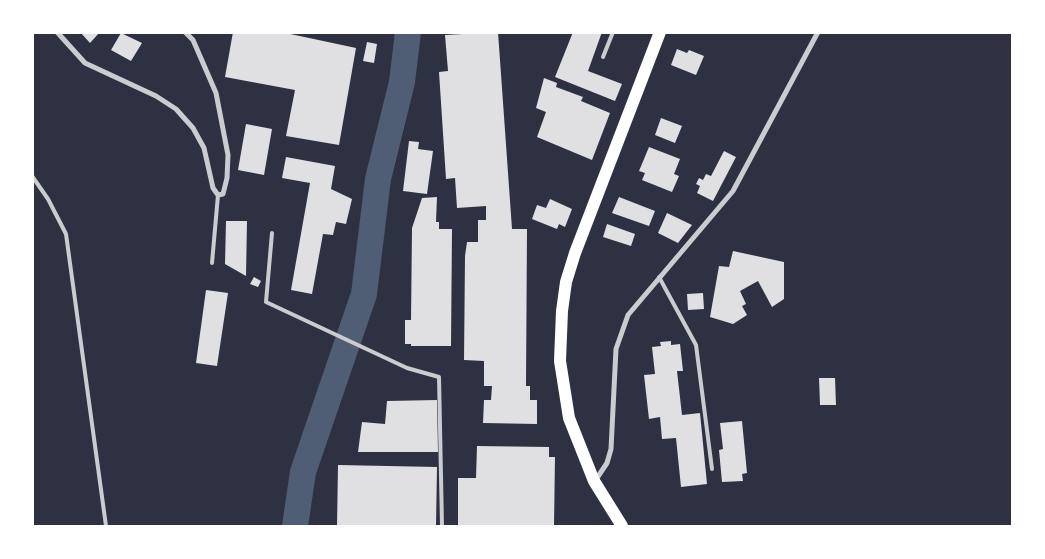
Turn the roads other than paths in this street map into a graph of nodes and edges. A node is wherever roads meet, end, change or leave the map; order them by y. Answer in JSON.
{"nodes":[{"id":1,"x":57,"y":32,"type":"edge"},
{"id":2,"x":185,"y":32,"type":"edge"},
{"id":3,"x":613,"y":32,"type":"edge"},
{"id":4,"x":660,"y":32,"type":"edge"},
{"id":5,"x":818,"y":32,"type":"edge"},
{"id":6,"x":603,"y":57,"type":"dead end"},
{"id":7,"x":32,"y":176,"type":"edge"},
{"id":8,"x":218,"y":195,"type":"junction"},
{"id":9,"x":272,"y":232,"type":"dead end"},
{"id":10,"x":212,"y":263,"type":"dead end"},
{"id":11,"x":659,"y":277,"type":"junction"},
{"id":12,"x":712,"y":469,"type":"dead end"},
{"id":13,"x":594,"y":481,"type":"junction"},
{"id":14,"x":106,"y":526,"type":"edge"},
{"id":15,"x":442,"y":526,"type":"edge"},
{"id":16,"x":622,"y":526,"type":"edge"}],
"edges":[{"from":1,"to":8,"type":"street"},
{"from":2,"to":8,"type":"street"},
{"from":3,"to":6,"type":"lane"},
{"from":4,"to":13,"type":"main road"},
{"from":5,"to":11,"type":"street"},
{"from":7,"to":14,"type":"lane"},
{"from":8,"to":10,"type":"lane"},
{"from":9,"to":15,"type":"lane"},
{"from":11,"to":12,"type":"lane"},
{"from":11,"to":13,"type":"street"},
{"from":13,"to":16,"type":"main road"}]}
